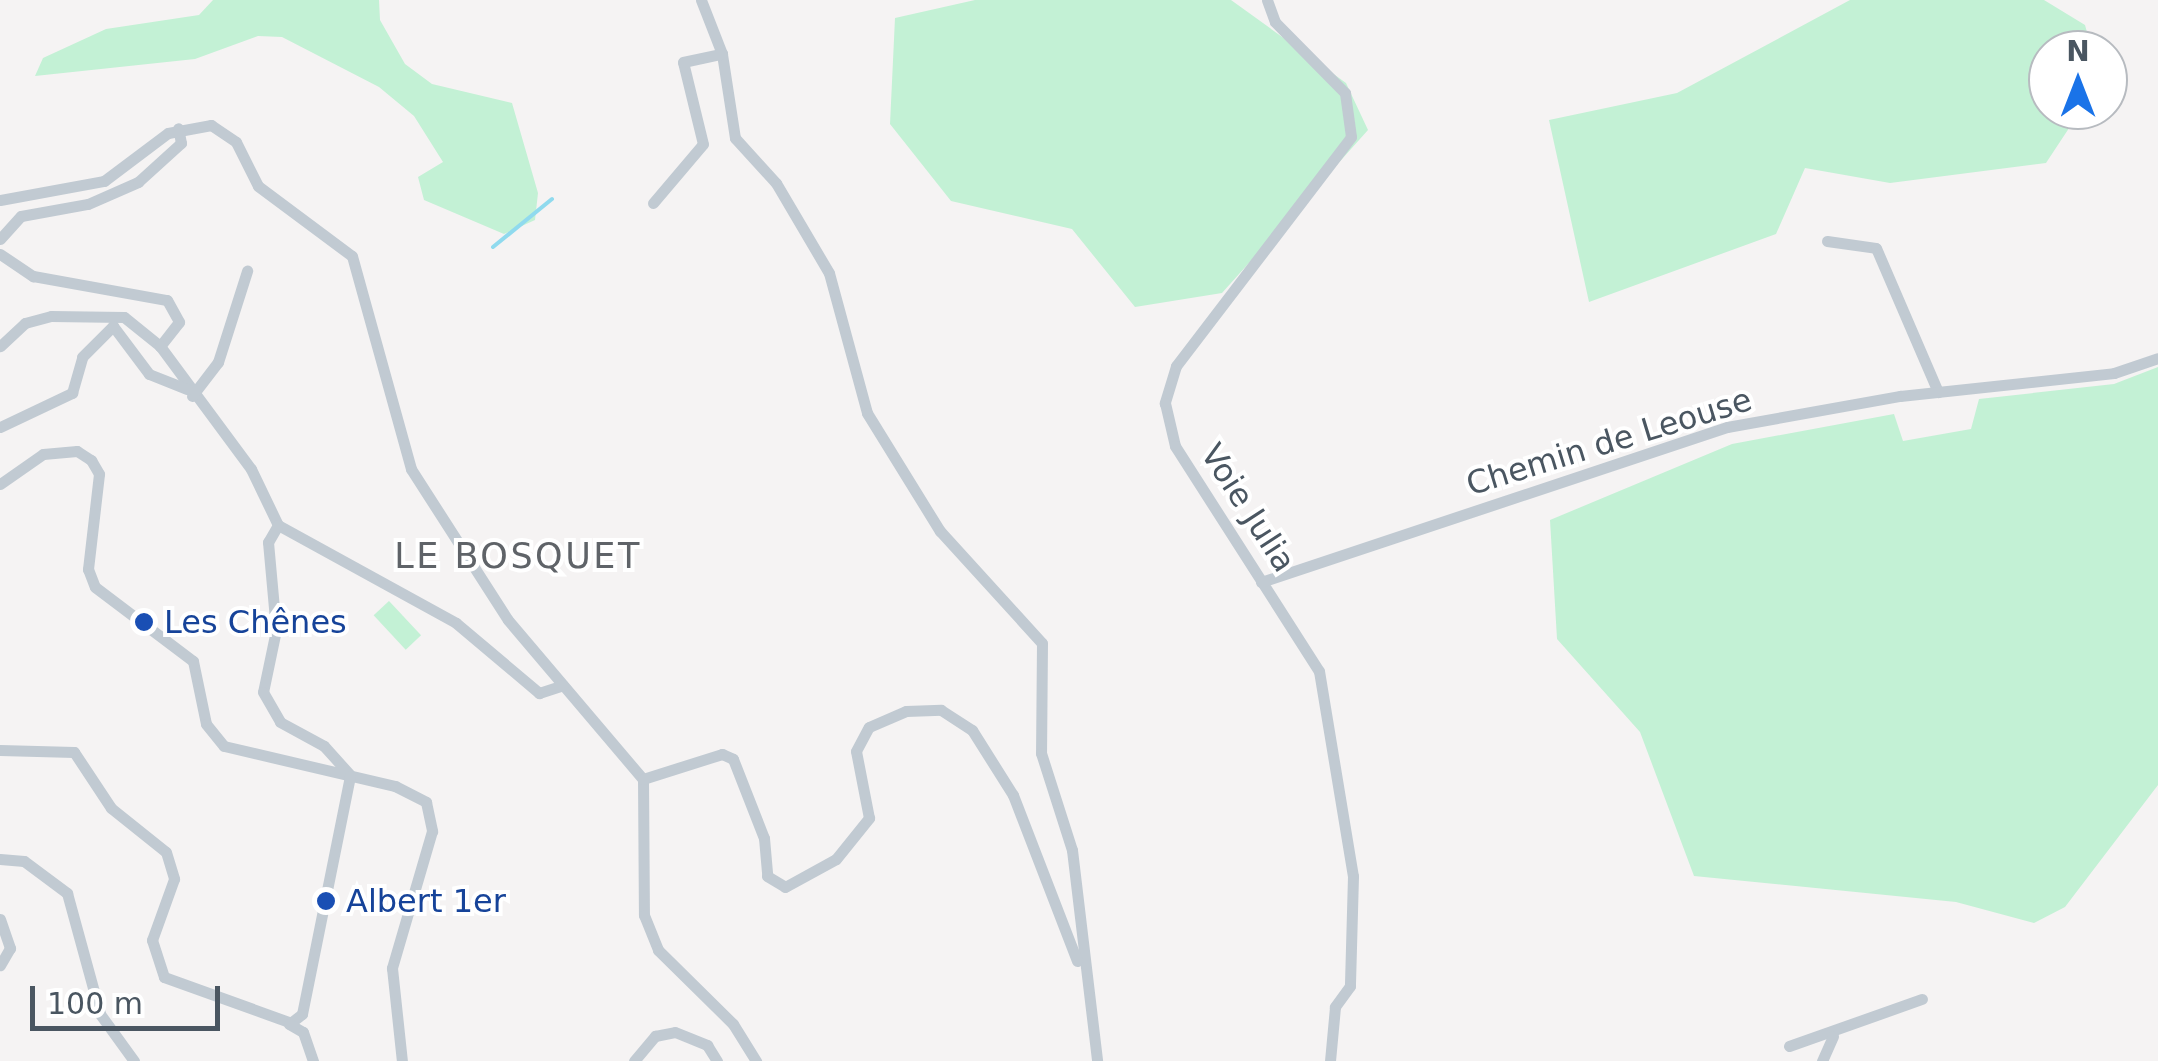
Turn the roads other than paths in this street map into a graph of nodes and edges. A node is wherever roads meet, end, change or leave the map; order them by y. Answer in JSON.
{"nodes":[{"id":1,"x":701,"y":0,"type":"edge"},
{"id":2,"x":1267,"y":0,"type":"edge"},
{"id":3,"x":722,"y":54,"type":"junction"},
{"id":4,"x":178,"y":128,"type":"junction"},
{"id":5,"x":0,"y":200,"type":"edge"},
{"id":6,"x":653,"y":203,"type":"dead end"},
{"id":7,"x":0,"y":239,"type":"edge"},
{"id":8,"x":1827,"y":241,"type":"dead end"},
{"id":9,"x":0,"y":254,"type":"edge"},
{"id":10,"x":247,"y":271,"type":"dead end"},
{"id":11,"x":0,"y":346,"type":"edge"},
{"id":12,"x":160,"y":346,"type":"junction"},
{"id":13,"x":2158,"y":358,"type":"edge"},
{"id":14,"x":1938,"y":392,"type":"junction"},
{"id":15,"x":190,"y":393,"type":"junction"},
{"id":16,"x":0,"y":427,"type":"edge"},
{"id":17,"x":0,"y":484,"type":"edge"},
{"id":18,"x":278,"y":525,"type":"junction"},
{"id":19,"x":1261,"y":582,"type":"junction"},
{"id":20,"x":562,"y":685,"type":"junction"},
{"id":21,"x":0,"y":750,"type":"edge"},
{"id":22,"x":350,"y":776,"type":"junction"},
{"id":23,"x":642,"y":779,"type":"junction"},
{"id":24,"x":0,"y":859,"type":"edge"},
{"id":25,"x":0,"y":919,"type":"edge"},
{"id":26,"x":0,"y":965,"type":"edge"},
{"id":27,"x":1080,"y":970,"type":"junction"},
{"id":28,"x":1922,"y":999,"type":"dead end"},
{"id":29,"x":302,"y":1014,"type":"junction"},
{"id":30,"x":289,"y":1022,"type":"junction"},
{"id":31,"x":304,"y":1032,"type":"junction"},
{"id":32,"x":1833,"y":1036,"type":"junction"},
{"id":33,"x":1789,"y":1046,"type":"dead end"},
{"id":34,"x":134,"y":1061,"type":"edge"},
{"id":35,"x":313,"y":1061,"type":"edge"},
{"id":36,"x":402,"y":1061,"type":"edge"},
{"id":37,"x":634,"y":1061,"type":"edge"},
{"id":38,"x":718,"y":1061,"type":"edge"},
{"id":39,"x":756,"y":1061,"type":"edge"},
{"id":40,"x":1096,"y":1061,"type":"edge"},
{"id":41,"x":1330,"y":1061,"type":"edge"},
{"id":42,"x":1822,"y":1061,"type":"edge"}],
"edges":[{"from":1,"to":3,"type":"street"},
{"from":2,"to":19,"type":"street","name":"Voie Julia"},
{"from":3,"to":6,"type":"street"},
{"from":3,"to":27,"type":"street"},
{"from":4,"to":5,"type":"street"},
{"from":4,"to":7,"type":"street"},
{"from":4,"to":20,"type":"street"},
{"from":8,"to":14,"type":"street"},
{"from":9,"to":12,"type":"street"},
{"from":10,"to":15,"type":"street"},
{"from":11,"to":12,"type":"street"},
{"from":12,"to":15,"type":"street"},
{"from":13,"to":14,"type":"street","name":"Chemin de Leouse"},
{"from":14,"to":19,"type":"street","name":"Chemin de Leouse"},
{"from":15,"to":16,"type":"street"},
{"from":15,"to":18,"type":"street"},
{"from":17,"to":22,"type":"street"},
{"from":18,"to":20,"type":"street"},
{"from":18,"to":22,"type":"street"},
{"from":19,"to":41,"type":"street","name":"Voie Julia"},
{"from":20,"to":23,"type":"street"},
{"from":21,"to":30,"type":"street"},
{"from":22,"to":29,"type":"street"},
{"from":22,"to":36,"type":"street"},
{"from":23,"to":27,"type":"street"},
{"from":23,"to":39,"type":"street"},
{"from":24,"to":34,"type":"street"},
{"from":25,"to":26,"type":"street"},
{"from":27,"to":40,"type":"street"},
{"from":28,"to":32,"type":"street"},
{"from":29,"to":30,"type":"street"},
{"from":29,"to":31,"type":"street"},
{"from":30,"to":31,"type":"street"},
{"from":31,"to":35,"type":"street"},
{"from":32,"to":33,"type":"street"},
{"from":32,"to":42,"type":"street"},
{"from":37,"to":38,"type":"street"}]}
